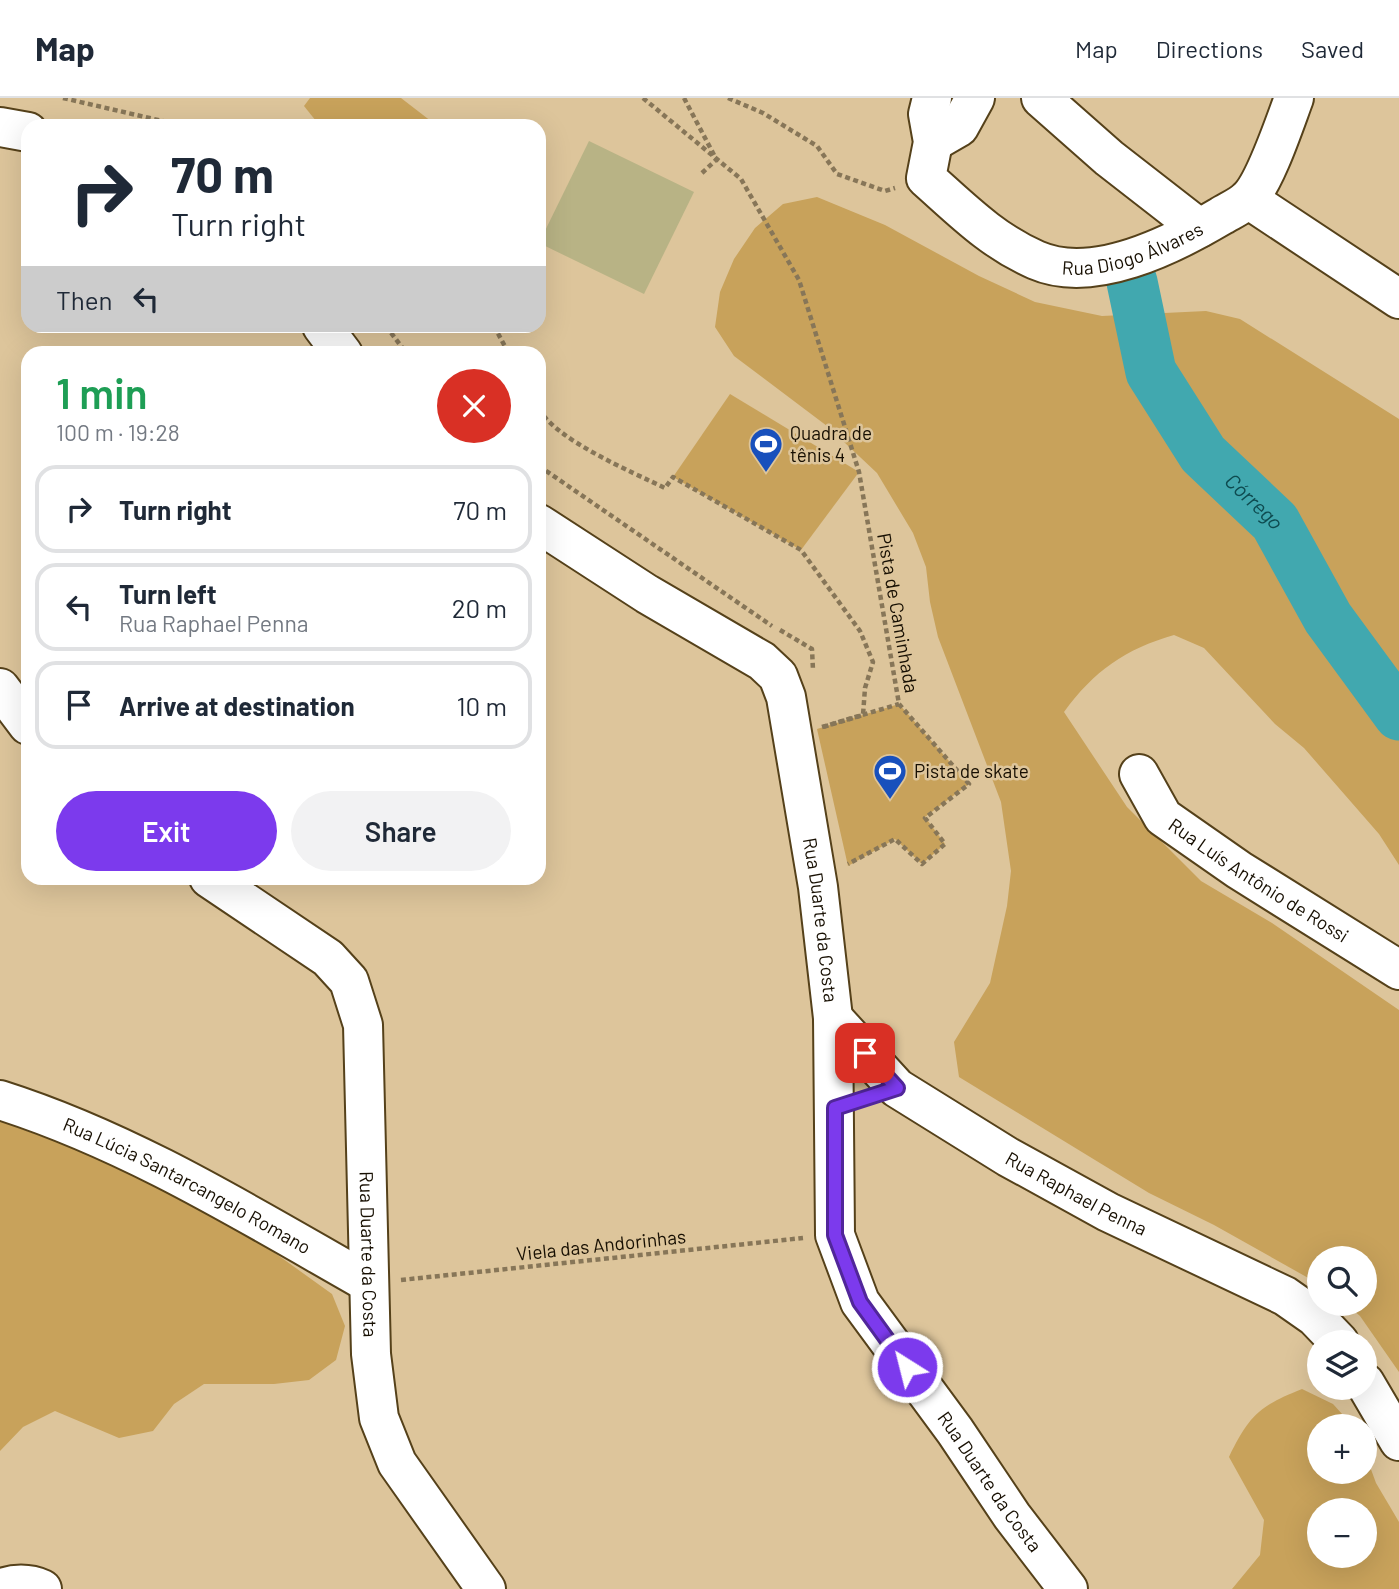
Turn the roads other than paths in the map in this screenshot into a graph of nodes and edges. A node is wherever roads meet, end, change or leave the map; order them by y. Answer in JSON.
{"nodes":[{"id":1,"x":932,"y":98,"type":"edge"},
{"id":2,"x":975,"y":98,"type":"edge"},
{"id":3,"x":1041,"y":98,"type":"edge"},
{"id":4,"x":1294,"y":98,"type":"edge"},
{"id":5,"x":0,"y":127,"type":"edge"},
{"id":6,"x":21,"y":131,"type":"edge"},
{"id":7,"x":929,"y":160,"type":"junction"},
{"id":8,"x":1248,"y":199,"type":"junction"},
{"id":9,"x":1199,"y":228,"type":"junction"},
{"id":10,"x":1399,"y":299,"type":"edge"},
{"id":11,"x":546,"y":529,"type":"edge"},
{"id":12,"x":0,"y":688,"type":"edge"},
{"id":13,"x":21,"y":716,"type":"edge"},
{"id":14,"x":1139,"y":774,"type":"dead end"},
{"id":15,"x":219,"y":885,"type":"edge"},
{"id":16,"x":1399,"y":970,"type":"edge"},
{"id":17,"x":833,"y":1018,"type":"junction"},
{"id":18,"x":897,"y":1088,"type":"junction"},
{"id":19,"x":0,"y":1100,"type":"edge"},
{"id":20,"x":835,"y":1108,"type":"junction"},
{"id":21,"x":369,"y":1283,"type":"junction"},
{"id":22,"x":1327,"y":1330,"type":"edge"},
{"id":23,"x":1375,"y":1400,"type":"edge"},
{"id":24,"x":1399,"y":1441,"type":"edge"},
{"id":25,"x":0,"y":1589,"type":"edge"},
{"id":26,"x":42,"y":1589,"type":"edge"},
{"id":27,"x":486,"y":1589,"type":"edge"},
{"id":28,"x":1068,"y":1589,"type":"edge"}],
"edges":[{"from":1,"to":7,"type":"street"},
{"from":2,"to":7,"type":"street"},
{"from":3,"to":9,"type":"street"},
{"from":4,"to":8,"type":"street"},
{"from":5,"to":6,"type":"street"},
{"from":7,"to":9,"type":"street","name":"Rua Diogo Álvares"},
{"from":8,"to":9,"type":"street","name":"Rua Diogo Álvares"},
{"from":8,"to":10,"type":"street"},
{"from":11,"to":17,"type":"street","name":"Rua Duarte da Costa"},
{"from":12,"to":13,"type":"street"},
{"from":14,"to":16,"type":"street","name":"Rua Luís Antônio de Rossi"},
{"from":15,"to":21,"type":"street","name":"Rua Duarte da Costa"},
{"from":17,"to":18,"type":"street","name":"Rua Raphael Penna"},
{"from":17,"to":20,"type":"street","name":"Rua Duarte da Costa"},
{"from":18,"to":20,"type":"street"},
{"from":18,"to":22,"type":"street","name":"Rua Raphael Penna"},
{"from":19,"to":21,"type":"street","name":"Rua Lúcia Santarcangelo Romano"},
{"from":20,"to":28,"type":"street","name":"Rua Duarte da Costa"},
{"from":21,"to":27,"type":"street","name":"Rua Duarte da Costa"},
{"from":23,"to":24,"type":"street"},
{"from":25,"to":26,"type":"street"}]}
